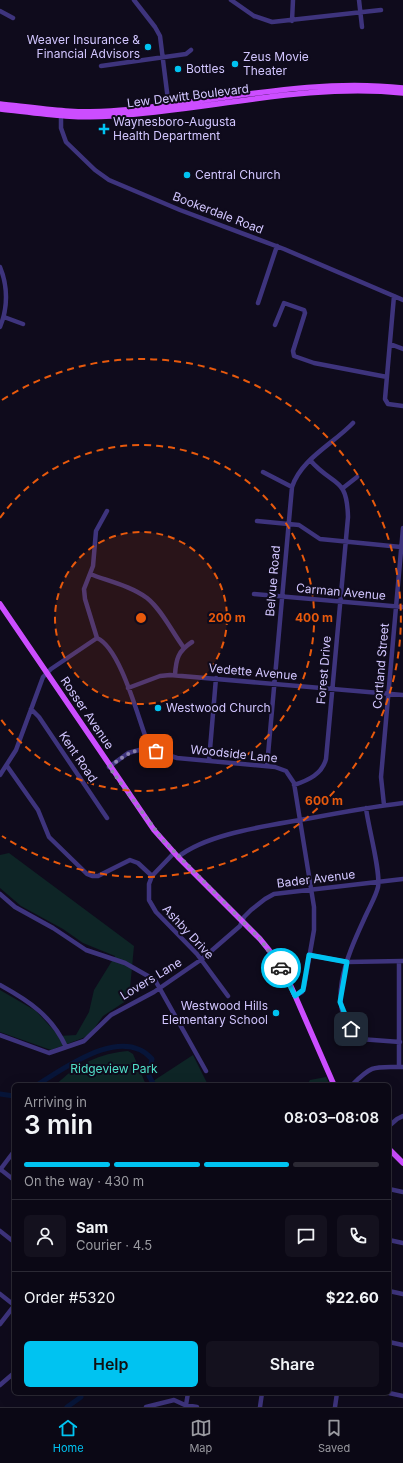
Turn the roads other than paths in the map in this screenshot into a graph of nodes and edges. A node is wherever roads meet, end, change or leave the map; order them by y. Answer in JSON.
{"nodes":[{"id":1,"x":134,"y":0,"type":"edge"},
{"id":2,"x":231,"y":0,"type":"edge"},
{"id":3,"x":293,"y":0,"type":"edge"},
{"id":4,"x":359,"y":0,"type":"edge"},
{"id":5,"x":238,"y":2,"type":"edge"},
{"id":6,"x":381,"y":10,"type":"dead end"},
{"id":7,"x":0,"y":11,"type":"edge"},
{"id":8,"x":361,"y":13,"type":"junction"},
{"id":9,"x":14,"y":18,"type":"dead end"},
{"id":10,"x":292,"y":21,"type":"junction"},
{"id":11,"x":362,"y":27,"type":"dead end"},
{"id":12,"x":191,"y":50,"type":"dead end"},
{"id":13,"x":163,"y":58,"type":"junction"},
{"id":14,"x":101,"y":66,"type":"dead end"},
{"id":15,"x":403,"y":88,"type":"edge"},
{"id":16,"x":309,"y":90,"type":"junction"},
{"id":17,"x":403,"y":94,"type":"edge"},
{"id":18,"x":0,"y":104,"type":"edge"},
{"id":19,"x":168,"y":107,"type":"junction"},
{"id":20,"x":0,"y":109,"type":"edge"},
{"id":21,"x":61,"y":113,"type":"junction"},
{"id":22,"x":276,"y":246,"type":"junction"},
{"id":23,"x":0,"y":267,"type":"edge"},
{"id":24,"x":394,"y":296,"type":"junction"},
{"id":25,"x":403,"y":300,"type":"edge"},
{"id":26,"x":258,"y":303,"type":"dead end"},
{"id":27,"x":4,"y":317,"type":"junction"},
{"id":28,"x":23,"y":324,"type":"dead end"},
{"id":29,"x":275,"y":325,"type":"dead end"},
{"id":30,"x":0,"y":327,"type":"edge"},
{"id":31,"x":390,"y":344,"type":"junction"},
{"id":32,"x":403,"y":349,"type":"edge"},
{"id":33,"x":387,"y":378,"type":"junction"},
{"id":34,"x":403,"y":406,"type":"edge"},
{"id":35,"x":353,"y":423,"type":"dead end"},
{"id":36,"x":310,"y":460,"type":"junction"},
{"id":37,"x":263,"y":472,"type":"dead end"},
{"id":38,"x":357,"y":477,"type":"dead end"},
{"id":39,"x":292,"y":487,"type":"junction"},
{"id":40,"x":343,"y":488,"type":"junction"},
{"id":41,"x":107,"y":511,"type":"dead end"},
{"id":42,"x":257,"y":521,"type":"dead end"},
{"id":43,"x":289,"y":523,"type":"junction"},
{"id":44,"x":403,"y":528,"type":"edge"},
{"id":45,"x":403,"y":534,"type":"edge"},
{"id":46,"x":345,"y":542,"type":"junction"},
{"id":47,"x":401,"y":547,"type":"junction"},
{"id":48,"x":90,"y":574,"type":"junction"},
{"id":49,"x":254,"y":594,"type":"dead end"},
{"id":50,"x":282,"y":597,"type":"junction"},
{"id":51,"x":340,"y":602,"type":"junction"},
{"id":52,"x":0,"y":604,"type":"edge"},
{"id":53,"x":396,"y":607,"type":"junction"},
{"id":54,"x":403,"y":607,"type":"edge"},
{"id":55,"x":96,"y":638,"type":"junction"},
{"id":56,"x":192,"y":642,"type":"dead end"},
{"id":57,"x":184,"y":648,"type":"junction"},
{"id":58,"x":46,"y":673,"type":"junction"},
{"id":59,"x":175,"y":675,"type":"junction"},
{"id":60,"x":216,"y":678,"type":"junction"},
{"id":61,"x":274,"y":684,"type":"junction"},
{"id":62,"x":128,"y":688,"type":"junction"},
{"id":63,"x":332,"y":689,"type":"junction"},
{"id":64,"x":389,"y":694,"type":"junction"},
{"id":65,"x":403,"y":695,"type":"edge"},
{"id":66,"x":31,"y":709,"type":"junction"},
{"id":67,"x":146,"y":749,"type":"junction"},
{"id":68,"x":209,"y":761,"type":"junction"},
{"id":69,"x":7,"y":766,"type":"junction"},
{"id":70,"x":267,"y":766,"type":"junction"},
{"id":71,"x":109,"y":767,"type":"junction"},
{"id":72,"x":0,"y":775,"type":"edge"},
{"id":73,"x":294,"y":784,"type":"junction"},
{"id":74,"x":403,"y":803,"type":"edge"},
{"id":75,"x":384,"y":806,"type":"junction"},
{"id":76,"x":366,"y":808,"type":"junction"},
{"id":77,"x":107,"y":818,"type":"dead end"},
{"id":78,"x":299,"y":820,"type":"junction"},
{"id":79,"x":176,"y":855,"type":"junction"},
{"id":80,"x":152,"y":876,"type":"junction"},
{"id":81,"x":403,"y":879,"type":"edge"},
{"id":82,"x":379,"y":882,"type":"junction"},
{"id":83,"x":312,"y":889,"type":"junction"},
{"id":84,"x":0,"y":894,"type":"edge"},
{"id":85,"x":242,"y":922,"type":"junction"},
{"id":86,"x":309,"y":955,"type":"junction"},
{"id":87,"x":202,"y":959,"type":"junction"},
{"id":88,"x":347,"y":962,"type":"junction"},
{"id":89,"x":401,"y":962,"type":"edge"},
{"id":90,"x":0,"y":985,"type":"edge"},
{"id":91,"x":160,"y":988,"type":"junction"},
{"id":92,"x":228,"y":996,"type":"dead end"},
{"id":93,"x":295,"y":996,"type":"junction"},
{"id":94,"x":0,"y":1035,"type":"edge"},
{"id":95,"x":400,"y":1042,"type":"junction"},
{"id":96,"x":66,"y":1047,"type":"junction"},
{"id":97,"x":401,"y":1067,"type":"edge"},
{"id":98,"x":206,"y":1071,"type":"dead end"},
{"id":99,"x":333,"y":1083,"type":"edge"},
{"id":100,"x":354,"y":1083,"type":"edge"},
{"id":101,"x":403,"y":1116,"type":"edge"},
{"id":102,"x":391,"y":1124,"type":"edge"},
{"id":103,"x":391,"y":1151,"type":"edge"},
{"id":104,"x":12,"y":1154,"type":"dead end"},
{"id":105,"x":403,"y":1163,"type":"edge"},
{"id":106,"x":0,"y":1169,"type":"edge"},
{"id":107,"x":12,"y":1178,"type":"edge"},
{"id":108,"x":391,"y":1189,"type":"edge"},
{"id":109,"x":403,"y":1192,"type":"edge"},
{"id":110,"x":0,"y":1231,"type":"edge"},
{"id":111,"x":12,"y":1240,"type":"edge"},
{"id":112,"x":391,"y":1240,"type":"edge"},
{"id":113,"x":403,"y":1243,"type":"edge"},
{"id":114,"x":391,"y":1291,"type":"edge"},
{"id":115,"x":0,"y":1294,"type":"edge"},
{"id":116,"x":403,"y":1294,"type":"edge"},
{"id":117,"x":12,"y":1303,"type":"edge"},
{"id":118,"x":12,"y":1308,"type":"edge"},
{"id":119,"x":0,"y":1324,"type":"edge"},
{"id":120,"x":391,"y":1342,"type":"edge"},
{"id":121,"x":403,"y":1344,"type":"edge"},
{"id":122,"x":12,"y":1375,"type":"edge"},
{"id":123,"x":0,"y":1385,"type":"edge"},
{"id":124,"x":391,"y":1393,"type":"edge"},
{"id":125,"x":188,"y":1395,"type":"edge"},
{"id":126,"x":262,"y":1395,"type":"edge"},
{"id":127,"x":337,"y":1395,"type":"edge"},
{"id":128,"x":403,"y":1396,"type":"edge"},
{"id":129,"x":185,"y":1406,"type":"edge"},
{"id":130,"x":146,"y":1407,"type":"edge"},
{"id":131,"x":197,"y":1407,"type":"edge"},
{"id":132,"x":260,"y":1407,"type":"edge"},
{"id":133,"x":335,"y":1407,"type":"edge"}],
"edges":[{"from":1,"to":13,"type":"street"},
{"from":2,"to":5,"type":"street"},
{"from":3,"to":10,"type":"street"},
{"from":4,"to":8,"type":"street"},
{"from":5,"to":10,"type":"street"},
{"from":6,"to":8,"type":"street"},
{"from":7,"to":9,"type":"street"},
{"from":8,"to":10,"type":"street"},
{"from":8,"to":11,"type":"street"},
{"from":12,"to":13,"type":"street"},
{"from":13,"to":14,"type":"street"},
{"from":13,"to":19,"type":"street"},
{"from":15,"to":16,"type":"main road","name":"Lew Dewitt Boulevard"},
{"from":16,"to":17,"type":"main road","name":"Lew Dewitt Boulevard"},
{"from":16,"to":19,"type":"main road","name":"Lew Dewitt Boulevard"},
{"from":18,"to":21,"type":"main road","name":"Lew Dewitt Boulevard"},
{"from":19,"to":21,"type":"main road","name":"Lew Dewitt Boulevard"},
{"from":20,"to":21,"type":"main road","name":"Lew Dewitt Boulevard"},
{"from":21,"to":22,"type":"street","name":"Bookerdale Road"},
{"from":22,"to":24,"type":"street","name":"Bookerdale Road"},
{"from":22,"to":26,"type":"street"},
{"from":23,"to":27,"type":"street"},
{"from":24,"to":25,"type":"street","name":"Bookerdale Road"},
{"from":24,"to":31,"type":"street"},
{"from":27,"to":28,"type":"street"},
{"from":27,"to":30,"type":"street"},
{"from":29,"to":33,"type":"street"},
{"from":31,"to":32,"type":"street"},
{"from":31,"to":33,"type":"street"},
{"from":33,"to":34,"type":"street"},
{"from":35,"to":36,"type":"street","name":"Belvue Road"},
{"from":36,"to":39,"type":"street","name":"Belvue Road"},
{"from":36,"to":40,"type":"street"},
{"from":37,"to":39,"type":"street"},
{"from":38,"to":40,"type":"street"},
{"from":39,"to":43,"type":"street","name":"Belvue Road"},
{"from":40,"to":46,"type":"street","name":"Forest Drive"},
{"from":41,"to":48,"type":"street"},
{"from":42,"to":43,"type":"street"},
{"from":43,"to":46,"type":"street"},
{"from":43,"to":50,"type":"street","name":"Belvue Road"},
{"from":44,"to":45,"type":"street","name":"Cortland Street"},
{"from":45,"to":47,"type":"street","name":"Cortland Street"},
{"from":46,"to":47,"type":"street"},
{"from":46,"to":51,"type":"street","name":"Forest Drive"},
{"from":47,"to":53,"type":"street","name":"Cortland Street"},
{"from":48,"to":55,"type":"street"},
{"from":48,"to":57,"type":"street"},
{"from":49,"to":50,"type":"street","name":"Carman Avenue"},
{"from":50,"to":51,"type":"street","name":"Carman Avenue"},
{"from":50,"to":61,"type":"street","name":"Belvue Road"},
{"from":51,"to":53,"type":"street","name":"Carman Avenue"},
{"from":51,"to":63,"type":"street","name":"Forest Drive"},
{"from":52,"to":58,"type":"main road","name":"Rosser Avenue"},
{"from":53,"to":54,"type":"street","name":"Carman Avenue"},
{"from":53,"to":64,"type":"street","name":"Cortland Street"},
{"from":55,"to":58,"type":"street"},
{"from":55,"to":62,"type":"street"},
{"from":56,"to":57,"type":"street"},
{"from":57,"to":59,"type":"street"},
{"from":58,"to":66,"type":"street"},
{"from":58,"to":71,"type":"main road","name":"Rosser Avenue"},
{"from":59,"to":60,"type":"street","name":"Vedette Avenue"},
{"from":59,"to":62,"type":"street","name":"Vedette Avenue"},
{"from":60,"to":61,"type":"street","name":"Vedette Avenue"},
{"from":60,"to":68,"type":"street"},
{"from":61,"to":63,"type":"street","name":"Vedette Avenue"},
{"from":61,"to":70,"type":"street","name":"Belvue Road"},
{"from":62,"to":67,"type":"street"},
{"from":63,"to":64,"type":"street","name":"Vedette Avenue"},
{"from":63,"to":73,"type":"street","name":"Forest Drive"},
{"from":64,"to":65,"type":"street","name":"Vedette Avenue"},
{"from":64,"to":75,"type":"street","name":"Cortland Street"},
{"from":66,"to":69,"type":"street"},
{"from":66,"to":77,"type":"street","name":"Kent Road"},
{"from":67,"to":68,"type":"street","name":"Woodside Lane"},
{"from":67,"to":71,"type":"street"},
{"from":68,"to":70,"type":"street","name":"Woodside Lane"},
{"from":69,"to":72,"type":"street"},
{"from":69,"to":80,"type":"street"},
{"from":70,"to":73,"type":"street","name":"Woodside Lane"},
{"from":71,"to":79,"type":"main road","name":"Rosser Avenue"},
{"from":73,"to":78,"type":"street"},
{"from":74,"to":75,"type":"street"},
{"from":75,"to":76,"type":"street"},
{"from":76,"to":78,"type":"street"},
{"from":76,"to":82,"type":"street"},
{"from":78,"to":79,"type":"street"},
{"from":78,"to":83,"type":"street"},
{"from":79,"to":80,"type":"street"},
{"from":79,"to":85,"type":"main road","name":"Rosser Avenue"},
{"from":80,"to":87,"type":"street","name":"Ashby Drive"},
{"from":81,"to":82,"type":"street","name":"Bader Avenue"},
{"from":82,"to":83,"type":"street","name":"Bader Avenue"},
{"from":82,"to":88,"type":"street"},
{"from":83,"to":85,"type":"street","name":"Bader Avenue"},
{"from":83,"to":86,"type":"street"},
{"from":84,"to":91,"type":"street"},
{"from":85,"to":87,"type":"street","name":"Lovers Lane"},
{"from":85,"to":93,"type":"main road","name":"Rosser Avenue"},
{"from":86,"to":88,"type":"street"},
{"from":86,"to":93,"type":"street"},
{"from":87,"to":91,"type":"street","name":"Lovers Lane"},
{"from":87,"to":92,"type":"street","name":"Ashby Drive"},
{"from":88,"to":89,"type":"street"},
{"from":88,"to":95,"type":"street"},
{"from":89,"to":95,"type":"street"},
{"from":90,"to":96,"type":"street"},
{"from":91,"to":96,"type":"street","name":"Lovers Lane"},
{"from":91,"to":98,"type":"street"},
{"from":93,"to":99,"type":"main road","name":"Rosser Avenue"},
{"from":94,"to":96,"type":"street","name":"Lovers Lane"},
{"from":95,"to":97,"type":"street"},
{"from":97,"to":100,"type":"street"},
{"from":101,"to":102,"type":"street"},
{"from":103,"to":105,"type":"main road"},
{"from":104,"to":106,"type":"street"},
{"from":106,"to":107,"type":"street"},
{"from":108,"to":109,"type":"street"},
{"from":110,"to":111,"type":"street"},
{"from":112,"to":113,"type":"street"},
{"from":114,"to":116,"type":"street"},
{"from":115,"to":117,"type":"street"},
{"from":118,"to":119,"type":"street"},
{"from":120,"to":121,"type":"street"},
{"from":122,"to":123,"type":"street"},
{"from":124,"to":128,"type":"street"},
{"from":125,"to":129,"type":"street"},
{"from":126,"to":132,"type":"street"},
{"from":127,"to":133,"type":"street"},
{"from":129,"to":130,"type":"street"},
{"from":129,"to":131,"type":"street"}]}
